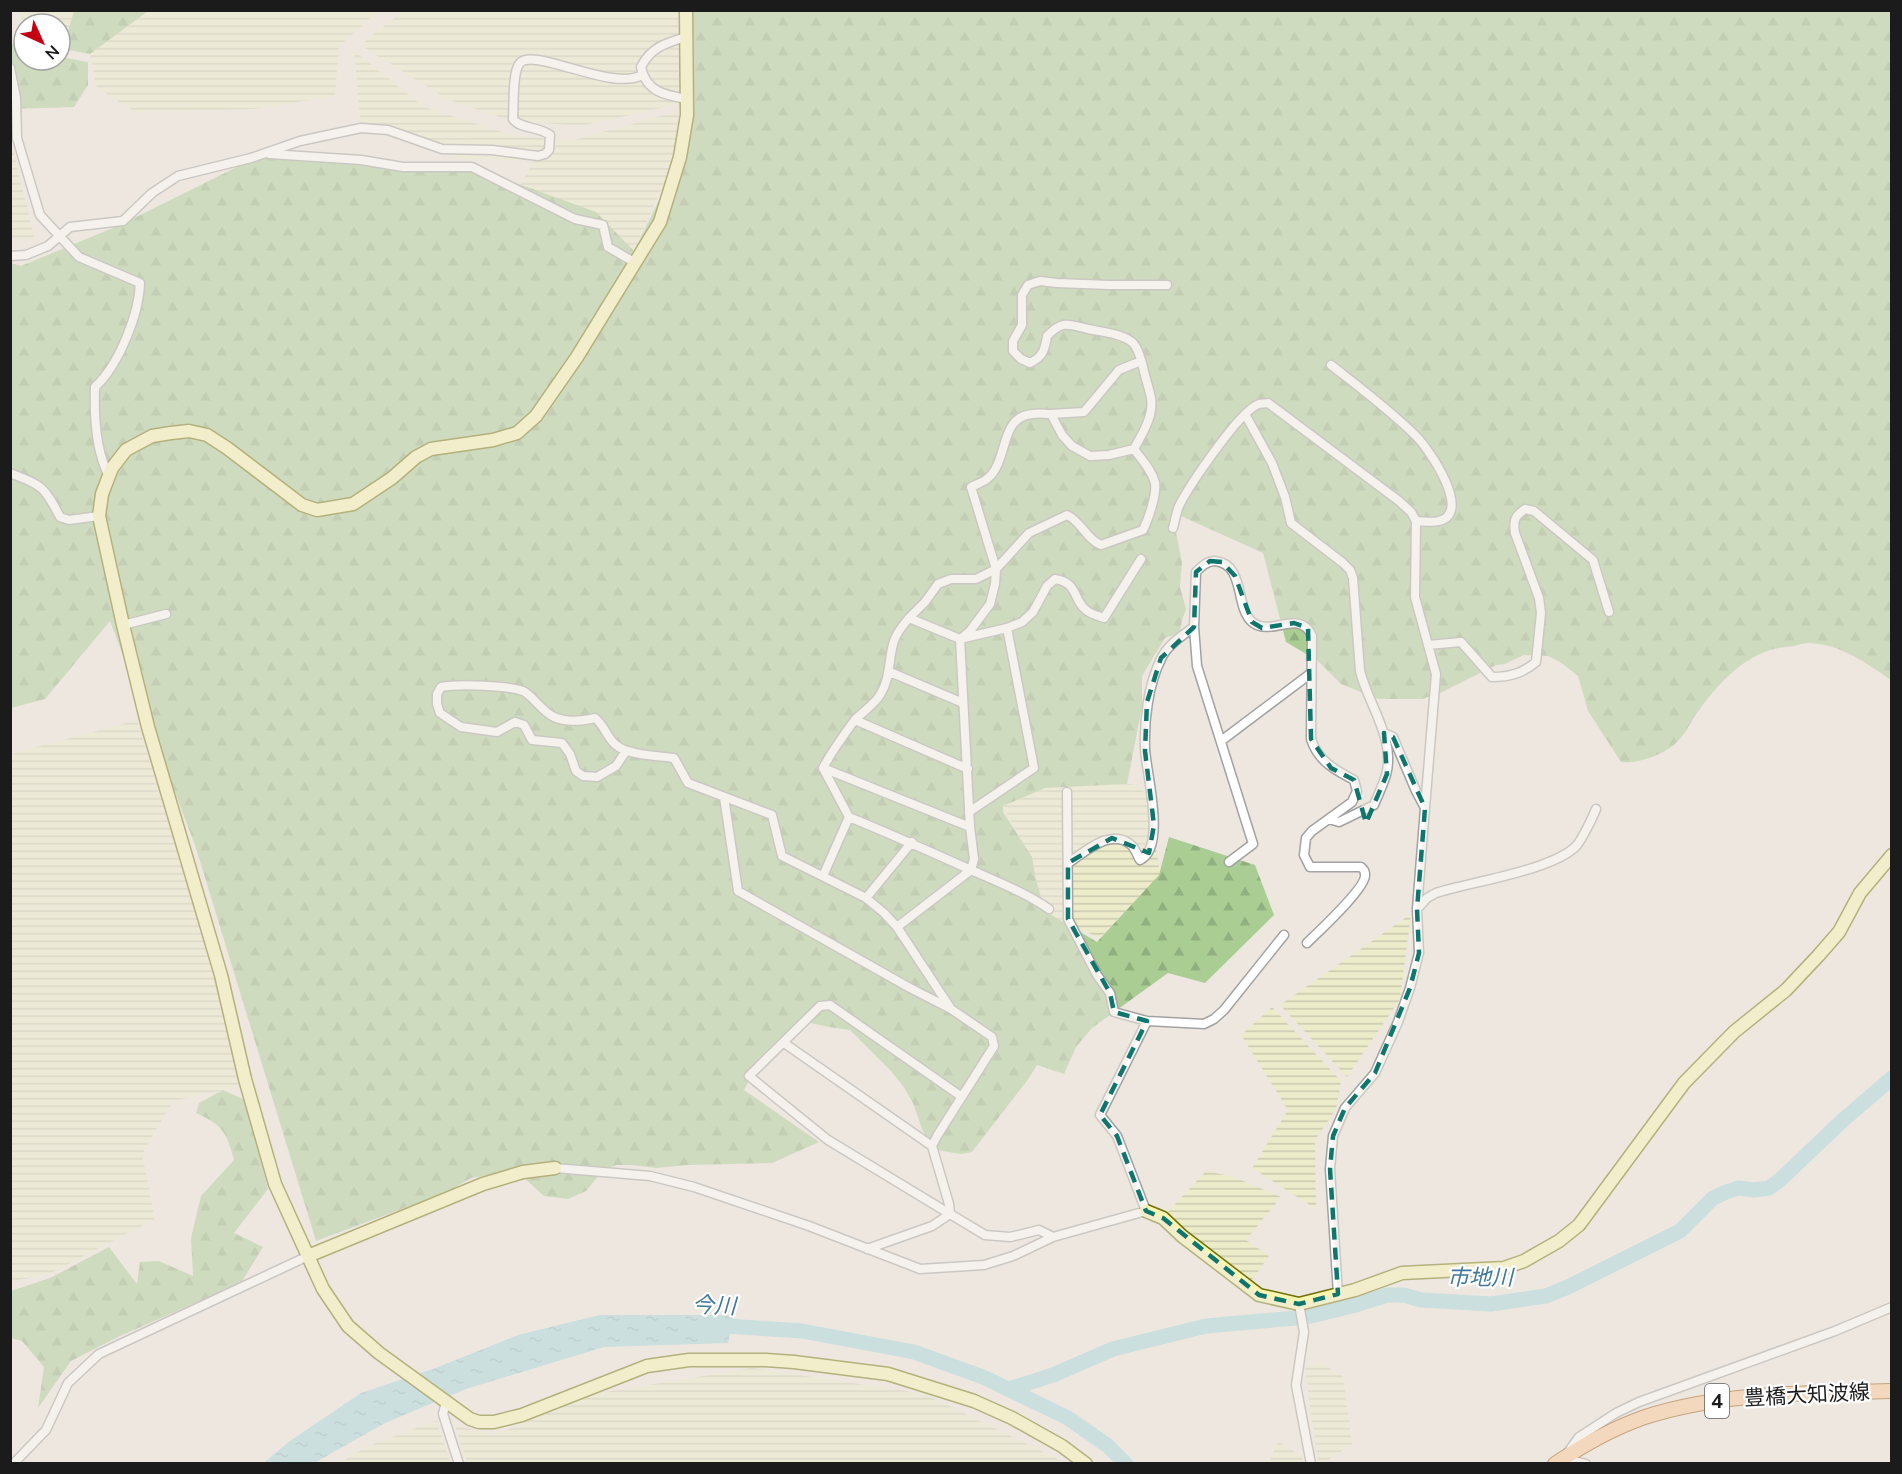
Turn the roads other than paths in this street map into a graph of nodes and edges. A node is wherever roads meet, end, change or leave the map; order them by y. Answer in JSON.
{"nodes":[{"id":1,"x":686,"y":10,"type":"edge"},
{"id":2,"x":686,"y":37,"type":"junction"},
{"id":3,"x":10,"y":68,"type":"edge"},
{"id":4,"x":642,"y":75,"type":"junction"},
{"id":5,"x":687,"y":99,"type":"junction"},
{"id":6,"x":263,"y":154,"type":"junction"},
{"id":7,"x":60,"y":236,"type":"junction"},
{"id":8,"x":10,"y":256,"type":"edge"},
{"id":9,"x":634,"y":262,"type":"junction"},
{"id":10,"x":1167,"y":285,"type":"dead end"},
{"id":11,"x":1141,"y":361,"type":"junction"},
{"id":12,"x":1331,"y":366,"type":"dead end"},
{"id":13,"x":1051,"y":414,"type":"junction"},
{"id":14,"x":1245,"y":414,"type":"junction"},
{"id":15,"x":1134,"y":449,"type":"junction"},
{"id":16,"x":10,"y":473,"type":"edge"},
{"id":17,"x":109,"y":476,"type":"junction"},
{"id":18,"x":99,"y":516,"type":"junction"},
{"id":19,"x":1416,"y":521,"type":"junction"},
{"id":20,"x":1173,"y":528,"type":"dead end"},
{"id":21,"x":1142,"y":559,"type":"dead end"},
{"id":22,"x":996,"y":569,"type":"junction"},
{"id":23,"x":1609,"y":612,"type":"dead end"},
{"id":24,"x":166,"y":614,"type":"dead end"},
{"id":25,"x":909,"y":618,"type":"junction"},
{"id":26,"x":123,"y":626,"type":"junction"},
{"id":27,"x":1194,"y":627,"type":"junction"},
{"id":28,"x":1007,"y":628,"type":"junction"},
{"id":29,"x":960,"y":639,"type":"junction"},
{"id":30,"x":1428,"y":645,"type":"junction"},
{"id":31,"x":890,"y":672,"type":"junction"},
{"id":32,"x":1310,"y":674,"type":"junction"},
{"id":33,"x":963,"y":703,"type":"junction"},
{"id":34,"x":855,"y":720,"type":"junction"},
{"id":35,"x":1384,"y":734,"type":"junction"},
{"id":36,"x":1221,"y":741,"type":"junction"},
{"id":37,"x":626,"y":751,"type":"junction"},
{"id":38,"x":823,"y":768,"type":"junction"},
{"id":39,"x":968,"y":769,"type":"junction"},
{"id":40,"x":1067,"y":792,"type":"dead end"},
{"id":41,"x":724,"y":797,"type":"junction"},
{"id":42,"x":1425,"y":808,"type":"junction"},
{"id":43,"x":1596,"y":808,"type":"dead end"},
{"id":44,"x":969,"y":812,"type":"junction"},
{"id":45,"x":849,"y":817,"type":"junction"},
{"id":46,"x":1329,"y":819,"type":"junction"},
{"id":47,"x":970,"y":827,"type":"junction"},
{"id":48,"x":912,"y":842,"type":"junction"},
{"id":49,"x":1892,"y":855,"type":"edge"},
{"id":50,"x":1229,"y":862,"type":"dead end"},
{"id":51,"x":1068,"y":863,"type":"junction"},
{"id":52,"x":971,"y":870,"type":"junction"},
{"id":53,"x":823,"y":876,"type":"junction"},
{"id":54,"x":866,"y":898,"type":"junction"},
{"id":55,"x":1049,"y":909,"type":"dead end"},
{"id":56,"x":1417,"y":909,"type":"junction"},
{"id":57,"x":897,"y":927,"type":"junction"},
{"id":58,"x":1284,"y":934,"type":"dead end"},
{"id":59,"x":1307,"y":943,"type":"dead end"},
{"id":60,"x":951,"y":1009,"type":"junction"},
{"id":61,"x":1147,"y":1021,"type":"junction"},
{"id":62,"x":784,"y":1043,"type":"junction"},
{"id":63,"x":962,"y":1097,"type":"junction"},
{"id":64,"x":932,"y":1146,"type":"junction"},
{"id":65,"x":555,"y":1168,"type":"joint"},
{"id":66,"x":1146,"y":1211,"type":"junction"},
{"id":67,"x":950,"y":1214,"type":"junction"},
{"id":68,"x":1053,"y":1237,"type":"junction"},
{"id":69,"x":866,"y":1249,"type":"junction"},
{"id":70,"x":308,"y":1256,"type":"junction"},
{"id":71,"x":1338,"y":1294,"type":"junction"},
{"id":72,"x":1299,"y":1304,"type":"junction"},
{"id":73,"x":1892,"y":1307,"type":"edge"},
{"id":74,"x":1892,"y":1391,"type":"edge"},
{"id":75,"x":446,"y":1402,"type":"junction"},
{"id":76,"x":1560,"y":1461,"type":"edge"},
{"id":77,"x":13,"y":1464,"type":"edge"},
{"id":78,"x":459,"y":1464,"type":"edge"},
{"id":79,"x":1086,"y":1464,"type":"edge"},
{"id":80,"x":1311,"y":1464,"type":"edge"},
{"id":81,"x":1587,"y":1464,"type":"edge"}],
"edges":[{"from":1,"to":2,"type":"street"},
{"from":2,"to":4,"type":"street"},
{"from":2,"to":5,"type":"street"},
{"from":3,"to":7,"type":"street"},
{"from":4,"to":5,"type":"street"},
{"from":4,"to":6,"type":"street"},
{"from":5,"to":9,"type":"street"},
{"from":6,"to":7,"type":"street"},
{"from":6,"to":9,"type":"street"},
{"from":7,"to":8,"type":"street"},
{"from":7,"to":17,"type":"street"},
{"from":9,"to":17,"type":"street"},
{"from":10,"to":11,"type":"street"},
{"from":11,"to":13,"type":"street"},
{"from":11,"to":15,"type":"street"},
{"from":12,"to":19,"type":"street"},
{"from":13,"to":15,"type":"street"},
{"from":13,"to":22,"type":"street"},
{"from":14,"to":19,"type":"street"},
{"from":14,"to":20,"type":"street"},
{"from":14,"to":35,"type":"street"},
{"from":15,"to":22,"type":"street"},
{"from":16,"to":18,"type":"street"},
{"from":17,"to":18,"type":"street"},
{"from":18,"to":26,"type":"street"},
{"from":19,"to":30,"type":"street"},
{"from":21,"to":28,"type":"street"},
{"from":22,"to":25,"type":"street"},
{"from":22,"to":29,"type":"street"},
{"from":23,"to":30,"type":"street"},
{"from":24,"to":26,"type":"street"},
{"from":25,"to":29,"type":"street"},
{"from":25,"to":31,"type":"street"},
{"from":26,"to":70,"type":"street"},
{"from":27,"to":32,"type":"street"},
{"from":27,"to":36,"type":"street"},
{"from":27,"to":51,"type":"street"},
{"from":28,"to":29,"type":"street"},
{"from":28,"to":44,"type":"street"},
{"from":29,"to":33,"type":"street"},
{"from":30,"to":42,"type":"street"},
{"from":31,"to":33,"type":"street"},
{"from":31,"to":34,"type":"street"},
{"from":32,"to":36,"type":"street"},
{"from":32,"to":46,"type":"street"},
{"from":33,"to":39,"type":"street"},
{"from":34,"to":38,"type":"street"},
{"from":34,"to":39,"type":"street"},
{"from":35,"to":42,"type":"street"},
{"from":35,"to":46,"type":"street"},
{"from":36,"to":50,"type":"street"},
{"from":37,"to":37,"type":"street"},
{"from":37,"to":41,"type":"street"},
{"from":38,"to":45,"type":"street"},
{"from":38,"to":47,"type":"street"},
{"from":39,"to":44,"type":"street"},
{"from":40,"to":51,"type":"street"},
{"from":41,"to":53,"type":"street"},
{"from":41,"to":60,"type":"street"},
{"from":42,"to":56,"type":"street"},
{"from":43,"to":56,"type":"street"},
{"from":44,"to":47,"type":"street"},
{"from":45,"to":48,"type":"street"},
{"from":45,"to":53,"type":"street"},
{"from":46,"to":59,"type":"street"},
{"from":47,"to":52,"type":"street"},
{"from":48,"to":52,"type":"street"},
{"from":48,"to":54,"type":"street"},
{"from":49,"to":71,"type":"street"},
{"from":51,"to":61,"type":"street"},
{"from":52,"to":55,"type":"street"},
{"from":52,"to":57,"type":"street"},
{"from":53,"to":54,"type":"street"},
{"from":54,"to":57,"type":"street"},
{"from":56,"to":71,"type":"street"},
{"from":57,"to":60,"type":"street"},
{"from":58,"to":61,"type":"street"},
{"from":60,"to":63,"type":"street"},
{"from":61,"to":66,"type":"street"},
{"from":62,"to":63,"type":"street"},
{"from":62,"to":64,"type":"street"},
{"from":62,"to":67,"type":"street"},
{"from":63,"to":64,"type":"street"},
{"from":64,"to":67,"type":"street"},
{"from":65,"to":69,"type":"street"},
{"from":65,"to":70,"type":"street"},
{"from":66,"to":68,"type":"street"},
{"from":66,"to":72,"type":"street"},
{"from":67,"to":68,"type":"street"},
{"from":67,"to":69,"type":"street"},
{"from":68,"to":69,"type":"street"},
{"from":70,"to":75,"type":"street"},
{"from":70,"to":77,"type":"street"},
{"from":71,"to":72,"type":"street"},
{"from":72,"to":80,"type":"street"},
{"from":73,"to":76,"type":"street"},
{"from":74,"to":76,"type":"main road","name":"豊橋大知波線","number":"4"},
{"from":75,"to":78,"type":"street"},
{"from":75,"to":79,"type":"street"},
{"from":76,"to":81,"type":"street"}]}
